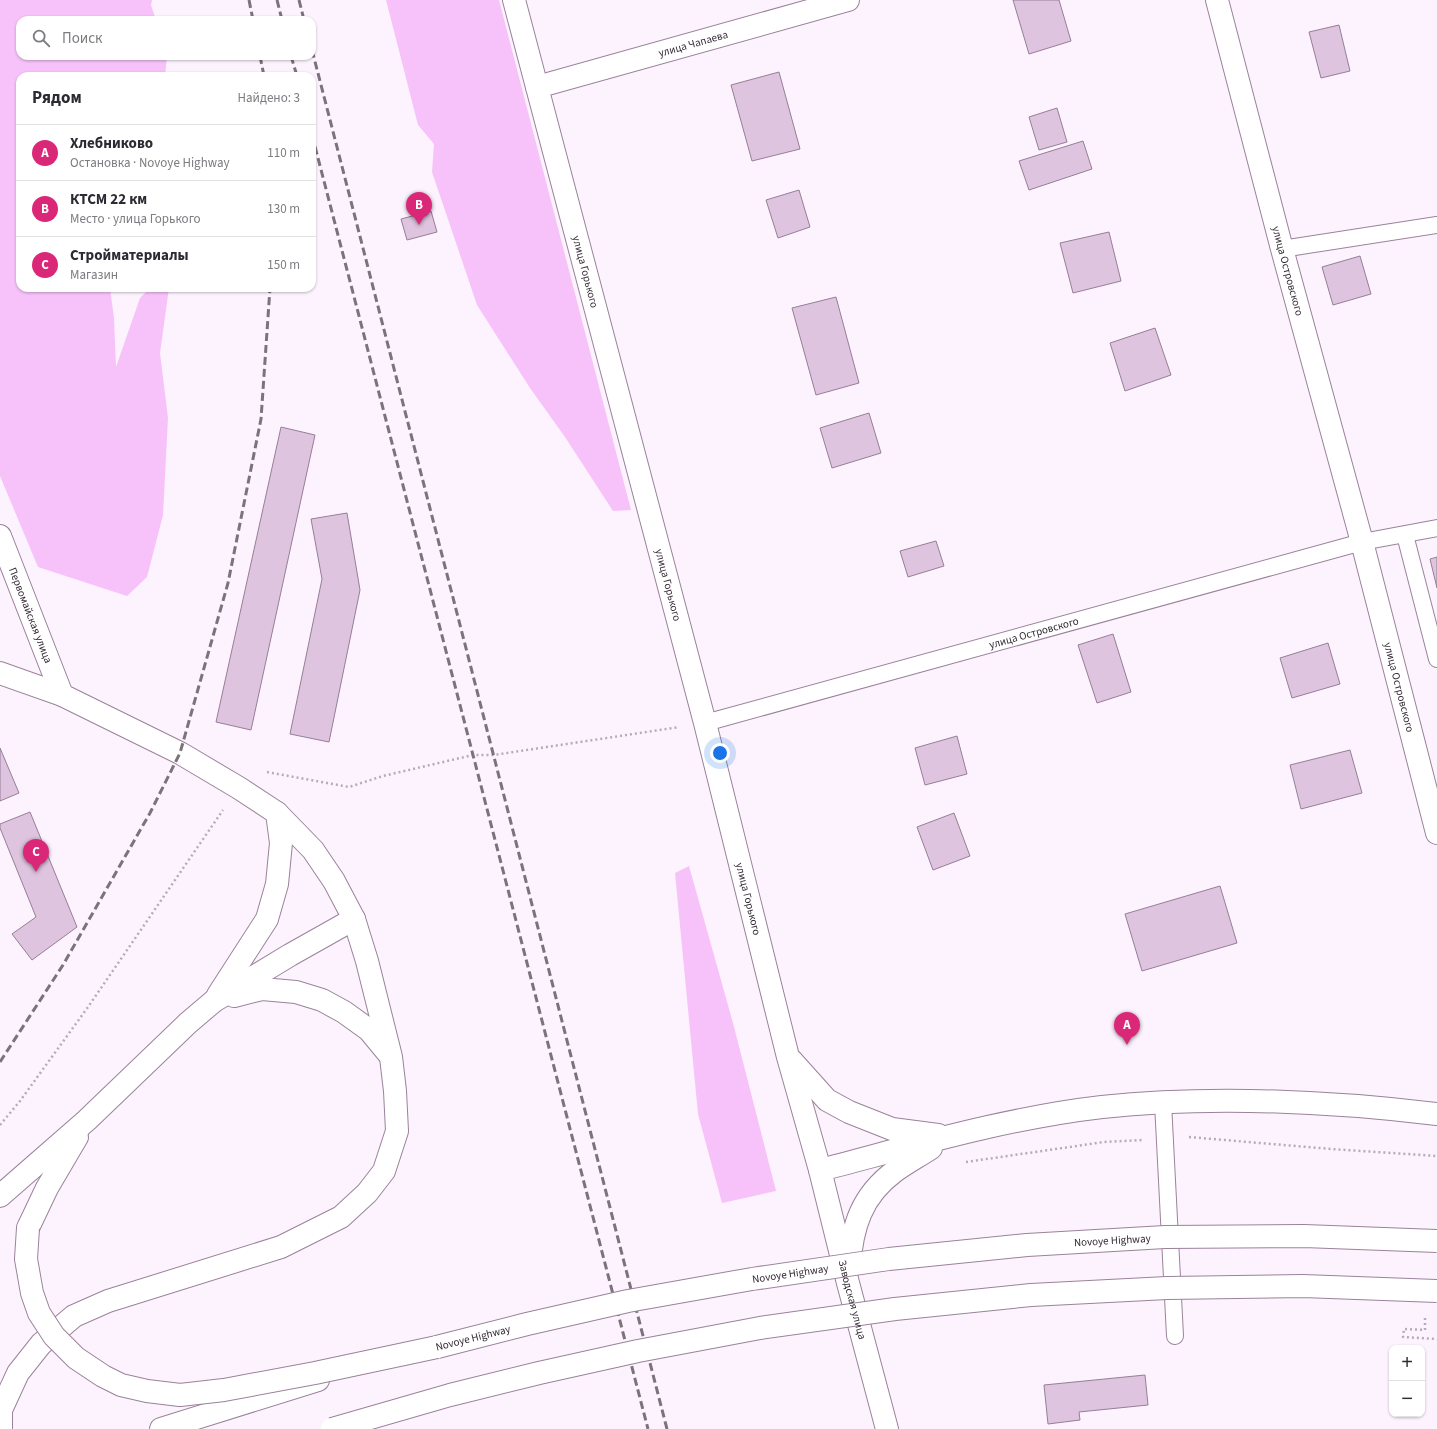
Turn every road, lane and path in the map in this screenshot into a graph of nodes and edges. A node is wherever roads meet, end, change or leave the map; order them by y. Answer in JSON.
{"nodes":[{"id":1,"x":514,"y":0,"type":"edge"},
{"id":2,"x":848,"y":0,"type":"edge"},
{"id":3,"x":1217,"y":0,"type":"edge"},
{"id":4,"x":537,"y":87,"type":"junction"},
{"id":5,"x":1437,"y":225,"type":"edge"},
{"id":6,"x":1282,"y":249,"type":"junction"},
{"id":7,"x":1437,"y":528,"type":"edge"},
{"id":8,"x":1405,"y":535,"type":"junction"},
{"id":9,"x":0,"y":536,"type":"edge"},
{"id":10,"x":1362,"y":542,"type":"junction"},
{"id":11,"x":1437,"y":659,"type":"edge"},
{"id":12,"x":0,"y":673,"type":"edge"},
{"id":13,"x":62,"y":695,"type":"junction"},
{"id":14,"x":705,"y":723,"type":"junction"},
{"id":15,"x":265,"y":772,"type":"dead end"},
{"id":16,"x":239,"y":788,"type":"junction"},
{"id":17,"x":277,"y":813,"type":"junction"},
{"id":18,"x":1437,"y":833,"type":"edge"},
{"id":19,"x":354,"y":918,"type":"junction"},
{"id":20,"x":214,"y":1001,"type":"junction"},
{"id":21,"x":392,"y":1057,"type":"junction"},
{"id":22,"x":788,"y":1057,"type":"junction"},
{"id":23,"x":1162,"y":1103,"type":"junction"},
{"id":24,"x":1437,"y":1114,"type":"edge"},
{"id":25,"x":87,"y":1120,"type":"junction"},
{"id":26,"x":0,"y":1124,"type":"edge"},
{"id":27,"x":949,"y":1137,"type":"junction"},
{"id":28,"x":1164,"y":1139,"type":"junction"},
{"id":29,"x":1437,"y":1156,"type":"edge"},
{"id":30,"x":962,"y":1163,"type":"dead end"},
{"id":31,"x":820,"y":1170,"type":"junction"},
{"id":32,"x":0,"y":1196,"type":"edge"},
{"id":33,"x":1437,"y":1241,"type":"edge"},
{"id":34,"x":848,"y":1283,"type":"junction"},
{"id":35,"x":1437,"y":1291,"type":"edge"},
{"id":36,"x":1425,"y":1318,"type":"dead end"},
{"id":37,"x":1175,"y":1336,"type":"dead end"},
{"id":38,"x":1437,"y":1338,"type":"edge"},
{"id":39,"x":437,"y":1347,"type":"junction"},
{"id":40,"x":1,"y":1429,"type":"edge"},
{"id":41,"x":161,"y":1429,"type":"edge"},
{"id":42,"x":332,"y":1429,"type":"edge"},
{"id":43,"x":887,"y":1429,"type":"edge"}],
"edges":[{"from":1,"to":4,"type":"street","name":"улица Горького"},
{"from":2,"to":4,"type":"street","name":"улица Чапаева"},
{"from":3,"to":6,"type":"street","name":"улица Островского"},
{"from":4,"to":14,"type":"street","name":"улица Горького"},
{"from":5,"to":6,"type":"lane"},
{"from":6,"to":10,"type":"street","name":"улица Островского"},
{"from":7,"to":8,"type":"lane"},
{"from":8,"to":10,"type":"lane"},
{"from":8,"to":11,"type":"lane"},
{"from":9,"to":13,"type":"street","name":"Первомайская улица"},
{"from":10,"to":14,"type":"lane","name":"улица Островского"},
{"from":10,"to":18,"type":"street","name":"улица Островского"},
{"from":12,"to":13,"type":"street"},
{"from":13,"to":16,"type":"street"},
{"from":14,"to":15,"type":"path"},
{"from":14,"to":22,"type":"street","name":"улица Горького"},
{"from":16,"to":17,"type":"street"},
{"from":16,"to":26,"type":"path"},
{"from":17,"to":19,"type":"street"},
{"from":17,"to":20,"type":"street"},
{"from":19,"to":20,"type":"street"},
{"from":19,"to":21,"type":"street"},
{"from":20,"to":21,"type":"street"},
{"from":20,"to":25,"type":"street"},
{"from":21,"to":40,"type":"street"},
{"from":22,"to":27,"type":"street"},
{"from":22,"to":31,"type":"street","name":"улица Горького"},
{"from":23,"to":24,"type":"street"},
{"from":23,"to":27,"type":"street"},
{"from":23,"to":28,"type":"lane"},
{"from":25,"to":32,"type":"street"},
{"from":25,"to":39,"type":"street","bridge":true},
{"from":27,"to":31,"type":"street"},
{"from":27,"to":34,"type":"street"},
{"from":28,"to":29,"type":"path"},
{"from":28,"to":30,"type":"path"},
{"from":28,"to":37,"type":"lane"},
{"from":31,"to":34,"type":"street","name":"Заводская улица"},
{"from":33,"to":39,"type":"street","name":"Novoye Highway","bridge":true},
{"from":34,"to":43,"type":"street","name":"Заводская улица"},
{"from":35,"to":42,"type":"street","bridge":true},
{"from":36,"to":38,"type":"path"},
{"from":39,"to":41,"type":"street","name":"Novoye Highway","bridge":true}]}
